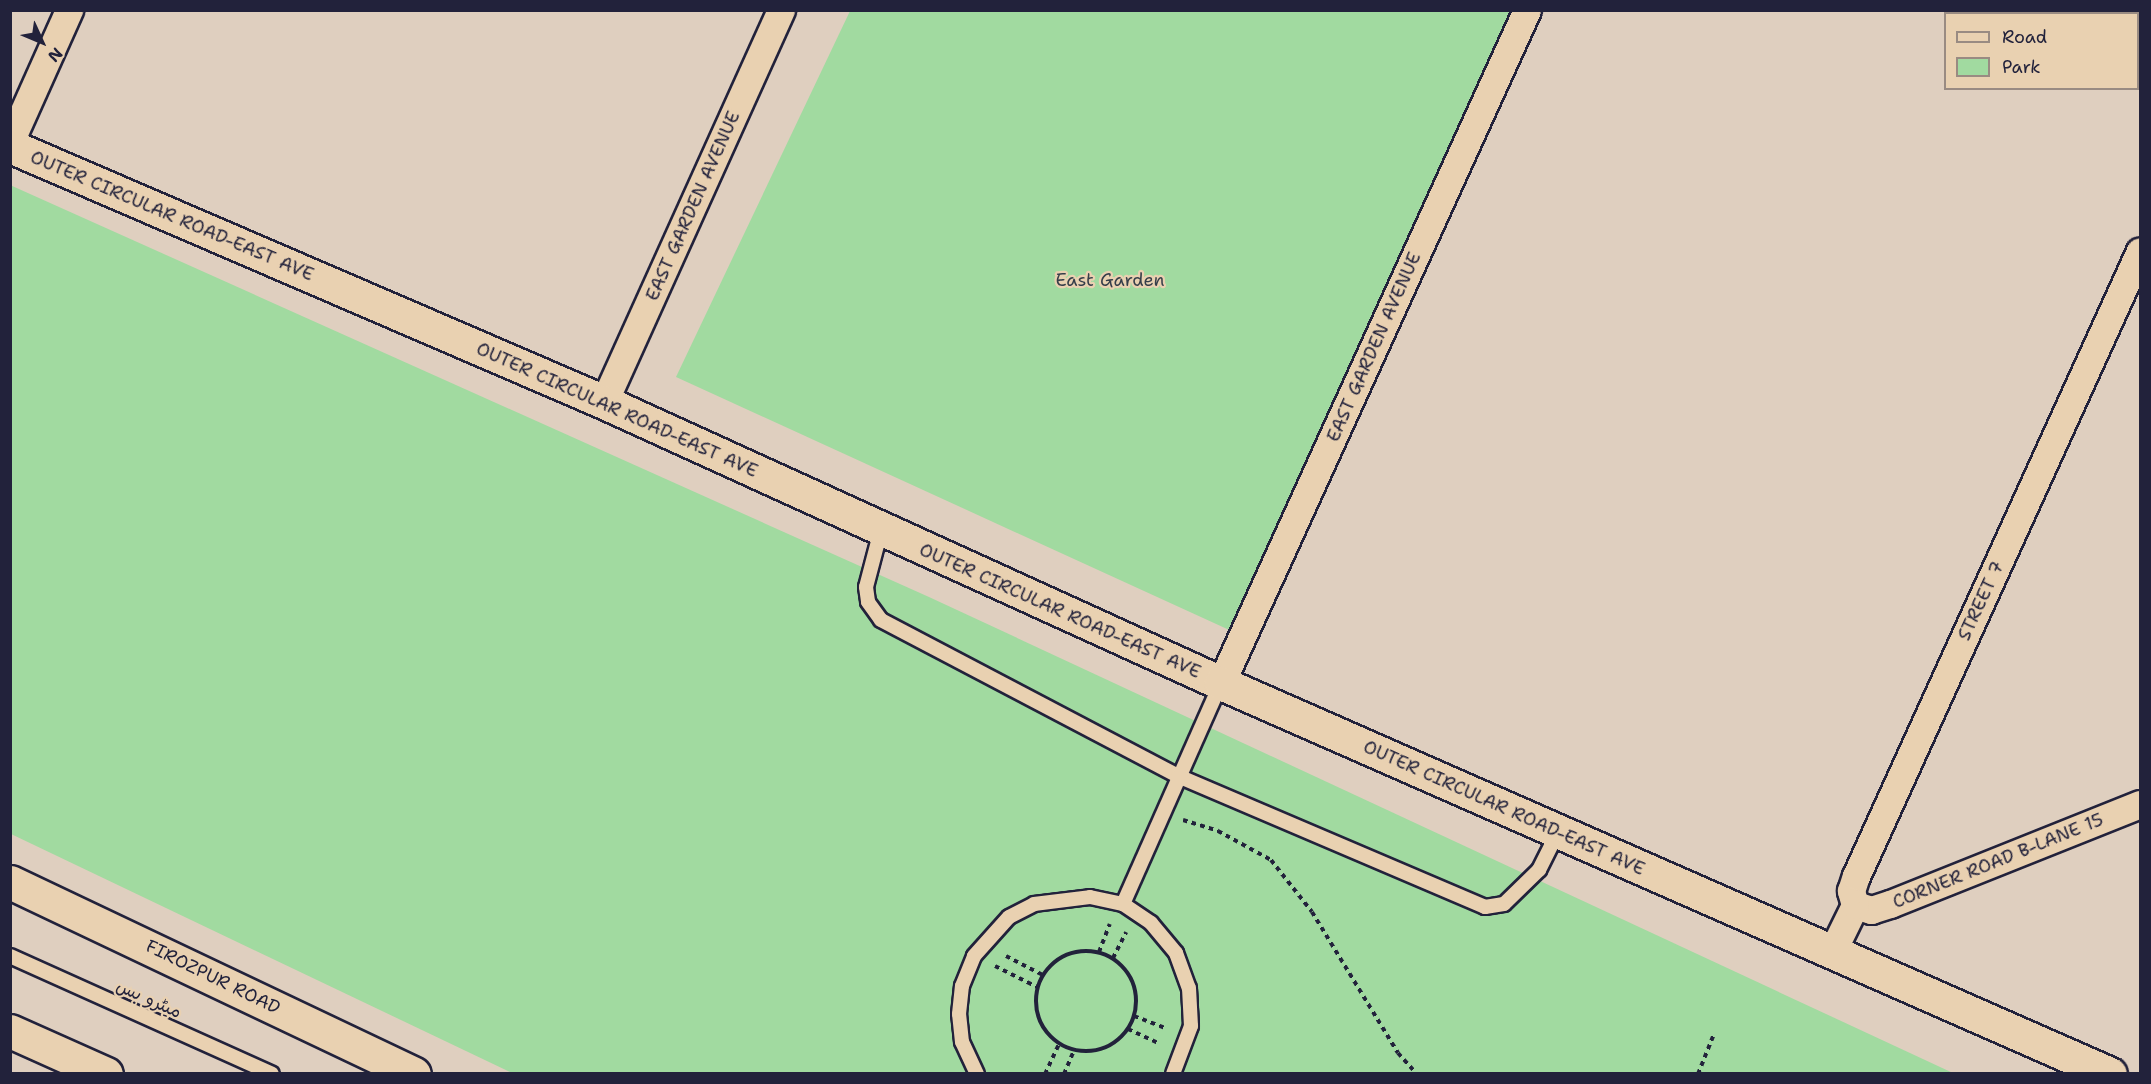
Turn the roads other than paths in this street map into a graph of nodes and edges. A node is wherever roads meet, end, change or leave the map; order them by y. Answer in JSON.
{"nodes":[{"id":1,"x":69,"y":10,"type":"edge"},
{"id":2,"x":781,"y":10,"type":"edge"},
{"id":3,"x":1527,"y":10,"type":"edge"},
{"id":4,"x":10,"y":144,"type":"edge"},
{"id":5,"x":2140,"y":251,"type":"edge"},
{"id":6,"x":604,"y":402,"type":"junction"},
{"id":7,"x":881,"y":530,"type":"junction"},
{"id":8,"x":1221,"y":683,"type":"junction"},
{"id":9,"x":1178,"y":776,"type":"junction"},
{"id":10,"x":2140,"y":804,"type":"edge"},
{"id":11,"x":1558,"y":832,"type":"junction"},
{"id":12,"x":10,"y":882,"type":"edge"},
{"id":13,"x":1123,"y":904,"type":"junction"},
{"id":14,"x":1855,"y":905,"type":"junction"},
{"id":15,"x":1833,"y":950,"type":"junction"},
{"id":16,"x":10,"y":957,"type":"edge"},
{"id":17,"x":10,"y":1031,"type":"edge"},
{"id":18,"x":106,"y":1074,"type":"edge"},
{"id":19,"x":272,"y":1074,"type":"edge"},
{"id":20,"x":414,"y":1074,"type":"edge"},
{"id":21,"x":977,"y":1074,"type":"edge"},
{"id":22,"x":1173,"y":1074,"type":"edge"},
{"id":23,"x":2110,"y":1074,"type":"edge"}],
"edges":[{"from":1,"to":4,"type":"street"},
{"from":2,"to":6,"type":"street","name":"EAST GARDEN AVENUE"},
{"from":3,"to":8,"type":"street","name":"EAST GARDEN AVENUE"},
{"from":4,"to":6,"type":"street","name":"OUTER CIRCULAR ROAD-EAST AVE"},
{"from":5,"to":14,"type":"street","name":"STREET 7"},
{"from":6,"to":7,"type":"street","name":"OUTER CIRCULAR ROAD-EAST AVE"},
{"from":7,"to":8,"type":"street","name":"OUTER CIRCULAR ROAD-EAST AVE"},
{"from":7,"to":9,"type":"lane"},
{"from":8,"to":9,"type":"lane"},
{"from":8,"to":11,"type":"street","name":"OUTER CIRCULAR ROAD-EAST AVE"},
{"from":9,"to":11,"type":"lane"},
{"from":9,"to":13,"type":"lane"},
{"from":10,"to":14,"type":"street","name":"CORNER ROAD B-LANE 15"},
{"from":11,"to":15,"type":"street","name":"OUTER CIRCULAR ROAD-EAST AVE"},
{"from":12,"to":20,"type":"street","name":"FIROZPUR ROAD"},
{"from":13,"to":21,"type":"lane"},
{"from":13,"to":22,"type":"lane"},
{"from":14,"to":15,"type":"street","name":"STREET 7"},
{"from":15,"to":23,"type":"street","name":"OUTER CIRCULAR ROAD-EAST AVE"},
{"from":16,"to":19,"type":"lane","name":"میٹرو بس"},
{"from":17,"to":18,"type":"street"}]}
